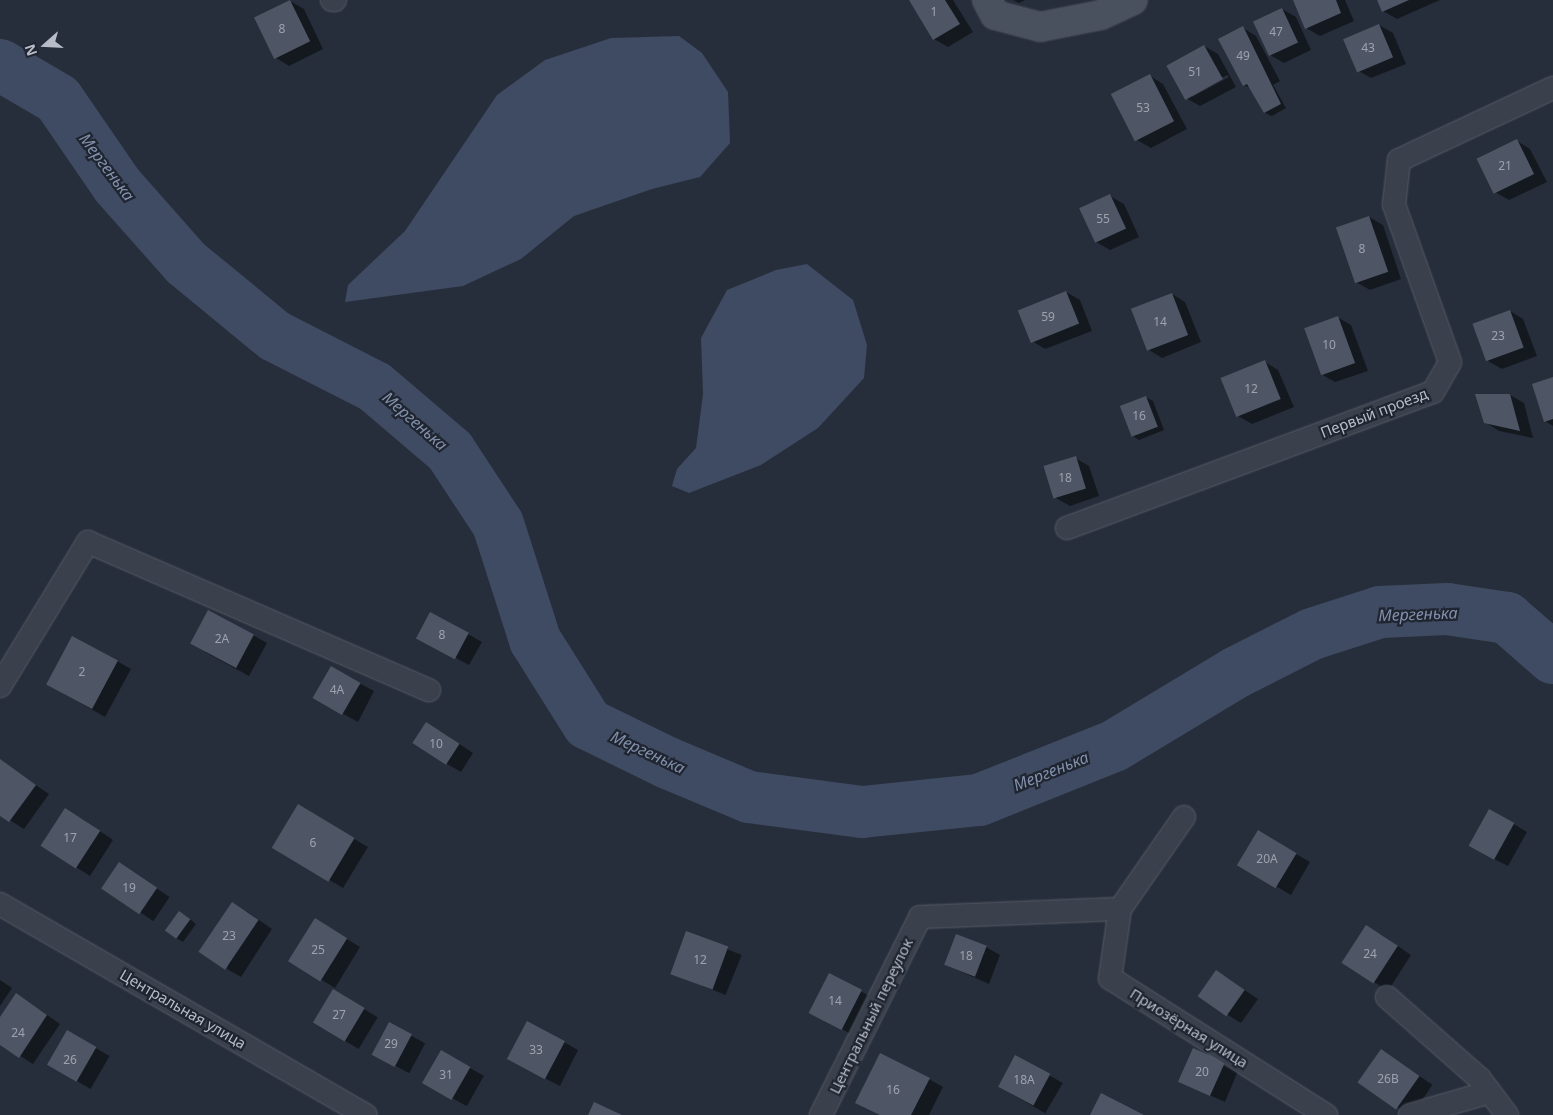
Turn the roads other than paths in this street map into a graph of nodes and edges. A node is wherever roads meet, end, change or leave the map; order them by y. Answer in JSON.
{"nodes":[{"id":1,"x":1133,"y":0,"type":"edge"},
{"id":2,"x":991,"y":8,"type":"edge"},
{"id":3,"x":1553,"y":88,"type":"edge"},
{"id":4,"x":1067,"y":528,"type":"dead end"},
{"id":5,"x":0,"y":686,"type":"edge"},
{"id":6,"x":429,"y":690,"type":"dead end"},
{"id":7,"x":1184,"y":817,"type":"dead end"},
{"id":8,"x":0,"y":904,"type":"edge"},
{"id":9,"x":1120,"y":909,"type":"junction"},
{"id":10,"x":1387,"y":997,"type":"dead end"},
{"id":11,"x":1490,"y":1092,"type":"junction"},
{"id":12,"x":366,"y":1115,"type":"edge"},
{"id":13,"x":821,"y":1115,"type":"edge"},
{"id":14,"x":1326,"y":1115,"type":"edge"},
{"id":15,"x":1410,"y":1115,"type":"edge"},
{"id":16,"x":1508,"y":1115,"type":"edge"}],
"edges":[{"from":1,"to":2,"type":"main road"},
{"from":3,"to":4,"type":"street","name":"Первый проезд"},
{"from":5,"to":6,"type":"street"},
{"from":7,"to":9,"type":"street","name":"Приозёрная улица"},
{"from":8,"to":12,"type":"street","name":"Центральная улица"},
{"from":9,"to":13,"type":"street","name":"Центральный переулок"},
{"from":9,"to":14,"type":"street","name":"Приозёрная улица"},
{"from":10,"to":11,"type":"street"},
{"from":11,"to":15,"type":"street"},
{"from":11,"to":16,"type":"street"}]}
